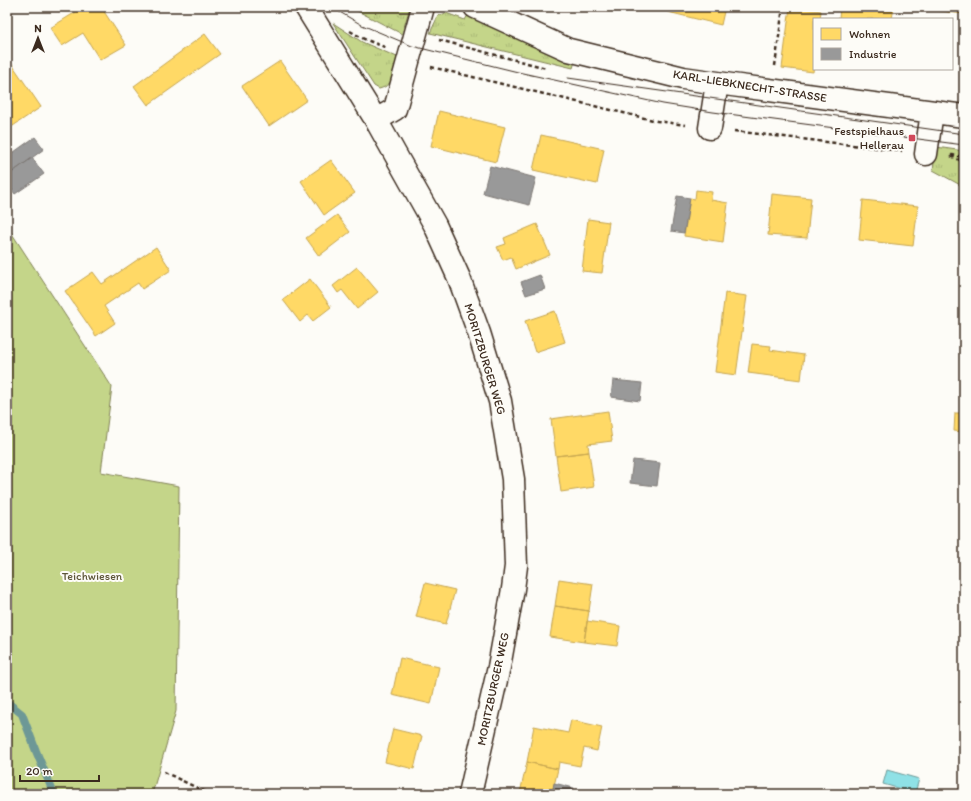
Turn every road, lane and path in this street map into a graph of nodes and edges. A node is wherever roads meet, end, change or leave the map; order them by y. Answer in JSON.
{"nodes":[{"id":1,"x":306,"y":7,"type":"edge"},
{"id":2,"x":423,"y":7,"type":"edge"},
{"id":3,"x":475,"y":7,"type":"edge"},
{"id":4,"x":783,"y":7,"type":"edge"},
{"id":5,"x":344,"y":27,"type":"dead end"},
{"id":6,"x":432,"y":38,"type":"dead end"},
{"id":7,"x":392,"y":50,"type":"dead end"},
{"id":8,"x":550,"y":69,"type":"dead end"},
{"id":9,"x":717,"y":83,"type":"junction"},
{"id":10,"x":772,"y":91,"type":"junction"},
{"id":11,"x":932,"y":112,"type":"junction"},
{"id":12,"x":964,"y":116,"type":"edge"},
{"id":13,"x":376,"y":120,"type":"junction"},
{"id":14,"x":710,"y":128,"type":"dead end"},
{"id":15,"x":926,"y":154,"type":"dead end"},
{"id":16,"x":948,"y":154,"type":"dead end"},
{"id":17,"x":964,"y":162,"type":"edge"},
{"id":18,"x":164,"y":772,"type":"dead end"},
{"id":19,"x":210,"y":794,"type":"edge"},
{"id":20,"x":470,"y":794,"type":"edge"}],
"edges":[{"from":1,"to":13,"type":"street","name":"MORITZBURGER WEG"},
{"from":2,"to":13,"type":"street"},
{"from":3,"to":9,"type":"street","name":"KARL-LIEBKNECHT-STRASSE"},
{"from":4,"to":10,"type":"path"},
{"from":5,"to":7,"type":"path"},
{"from":6,"to":8,"type":"path"},
{"from":9,"to":10,"type":"street","name":"KARL-LIEBKNECHT-STRASSE"},
{"from":9,"to":14,"type":"street"},
{"from":10,"to":11,"type":"street","name":"KARL-LIEBKNECHT-STRASSE"},
{"from":11,"to":12,"type":"street","name":"KARL-LIEBKNECHT-STRASSE"},
{"from":11,"to":15,"type":"street"},
{"from":13,"to":20,"type":"street","name":"MORITZBURGER WEG"},
{"from":16,"to":17,"type":"path"},
{"from":18,"to":19,"type":"path"}]}
